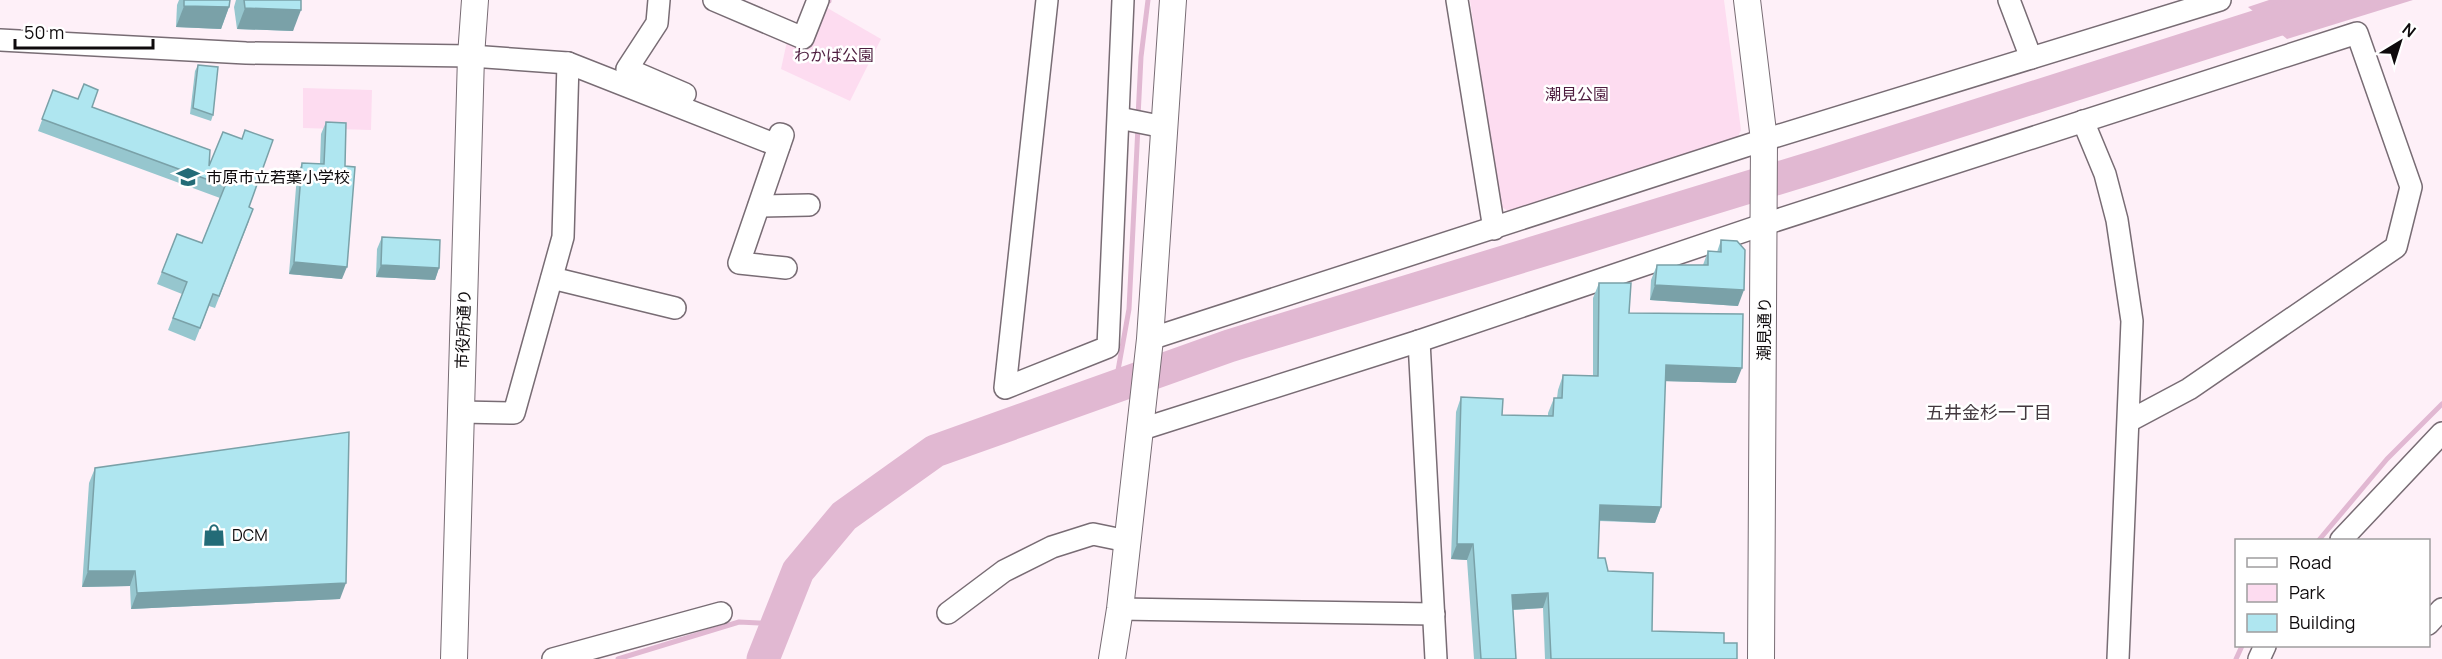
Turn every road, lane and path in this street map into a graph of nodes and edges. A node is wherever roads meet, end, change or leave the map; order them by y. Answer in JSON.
{"nodes":[{"id":1,"x":475,"y":0,"type":"edge"},
{"id":2,"x":658,"y":0,"type":"edge"},
{"id":3,"x":714,"y":0,"type":"edge"},
{"id":4,"x":818,"y":0,"type":"edge"},
{"id":5,"x":1047,"y":0,"type":"edge"},
{"id":6,"x":1123,"y":0,"type":"edge"},
{"id":7,"x":1173,"y":0,"type":"edge"},
{"id":8,"x":1457,"y":0,"type":"edge"},
{"id":9,"x":1747,"y":0,"type":"edge"},
{"id":10,"x":2009,"y":0,"type":"edge"},
{"id":11,"x":2220,"y":0,"type":"edge"},
{"id":12,"x":0,"y":40,"type":"edge"},
{"id":13,"x":471,"y":56,"type":"junction"},
{"id":14,"x":2031,"y":58,"type":"junction"},
{"id":15,"x":568,"y":63,"type":"junction"},
{"id":16,"x":1119,"y":118,"type":"junction"},
{"id":17,"x":2083,"y":121,"type":"junction"},
{"id":18,"x":1164,"y":127,"type":"junction"},
{"id":19,"x":1764,"y":140,"type":"junction"},
{"id":20,"x":779,"y":146,"type":"junction"},
{"id":21,"x":809,"y":205,"type":"dead end"},
{"id":22,"x":759,"y":206,"type":"junction"},
{"id":23,"x":1765,"y":224,"type":"junction"},
{"id":24,"x":1494,"y":229,"type":"junction"},
{"id":25,"x":786,"y":268,"type":"dead end"},
{"id":26,"x":552,"y":278,"type":"junction"},
{"id":27,"x":675,"y":308,"type":"dead end"},
{"id":28,"x":1150,"y":339,"type":"junction"},
{"id":29,"x":1419,"y":341,"type":"junction"},
{"id":30,"x":461,"y":412,"type":"junction"},
{"id":31,"x":2129,"y":421,"type":"junction"},
{"id":32,"x":1139,"y":430,"type":"junction"},
{"id":33,"x":2442,"y":433,"type":"edge"},
{"id":34,"x":2342,"y":539,"type":"edge"},
{"id":35,"x":1127,"y":541,"type":"junction"},
{"id":36,"x":1120,"y":609,"type":"junction"},
{"id":37,"x":2442,"y":609,"type":"edge"},
{"id":38,"x":721,"y":613,"type":"dead end"},
{"id":39,"x":948,"y":613,"type":"dead end"},
{"id":40,"x":1434,"y":614,"type":"junction"},
{"id":41,"x":2430,"y":624,"type":"edge"},
{"id":42,"x":2430,"y":628,"type":"edge"},
{"id":43,"x":2442,"y":639,"type":"edge"},
{"id":44,"x":454,"y":659,"type":"edge"},
{"id":45,"x":553,"y":659,"type":"edge"},
{"id":46,"x":1112,"y":659,"type":"edge"},
{"id":47,"x":1436,"y":659,"type":"edge"},
{"id":48,"x":1761,"y":659,"type":"edge"},
{"id":49,"x":2118,"y":659,"type":"edge"}],
"edges":[{"from":1,"to":13,"type":"street","name":"市役所通り"},
{"from":2,"to":20,"type":"street"},
{"from":3,"to":4,"type":"street"},
{"from":5,"to":16,"type":"street"},
{"from":6,"to":16,"type":"street"},
{"from":7,"to":18,"type":"street"},
{"from":8,"to":24,"type":"street"},
{"from":9,"to":19,"type":"street","name":"潮見通り"},
{"from":10,"to":14,"type":"street"},
{"from":11,"to":14,"type":"street"},
{"from":12,"to":13,"type":"street"},
{"from":13,"to":15,"type":"street"},
{"from":13,"to":30,"type":"street","name":"市役所通り"},
{"from":14,"to":19,"type":"street"},
{"from":15,"to":20,"type":"street"},
{"from":15,"to":26,"type":"street"},
{"from":16,"to":18,"type":"street"},
{"from":17,"to":23,"type":"street"},
{"from":17,"to":31,"type":"street"},
{"from":17,"to":31,"type":"street"},
{"from":18,"to":28,"type":"street"},
{"from":19,"to":23,"type":"street","name":"潮見通り"},
{"from":19,"to":24,"type":"street"},
{"from":20,"to":22,"type":"street"},
{"from":21,"to":22,"type":"street"},
{"from":22,"to":25,"type":"street"},
{"from":23,"to":29,"type":"street"},
{"from":23,"to":48,"type":"street","name":"潮見通り"},
{"from":24,"to":28,"type":"street"},
{"from":26,"to":27,"type":"street"},
{"from":26,"to":30,"type":"street"},
{"from":28,"to":32,"type":"street"},
{"from":29,"to":32,"type":"street"},
{"from":29,"to":40,"type":"street"},
{"from":30,"to":44,"type":"street","name":"市役所通り"},
{"from":31,"to":49,"type":"street"},
{"from":32,"to":35,"type":"street"},
{"from":33,"to":34,"type":"street"},
{"from":35,"to":36,"type":"street"},
{"from":35,"to":39,"type":"street"},
{"from":36,"to":40,"type":"street"},
{"from":36,"to":46,"type":"street"},
{"from":37,"to":41,"type":"street"},
{"from":38,"to":45,"type":"street"},
{"from":40,"to":47,"type":"street"},
{"from":42,"to":43,"type":"street"}]}
